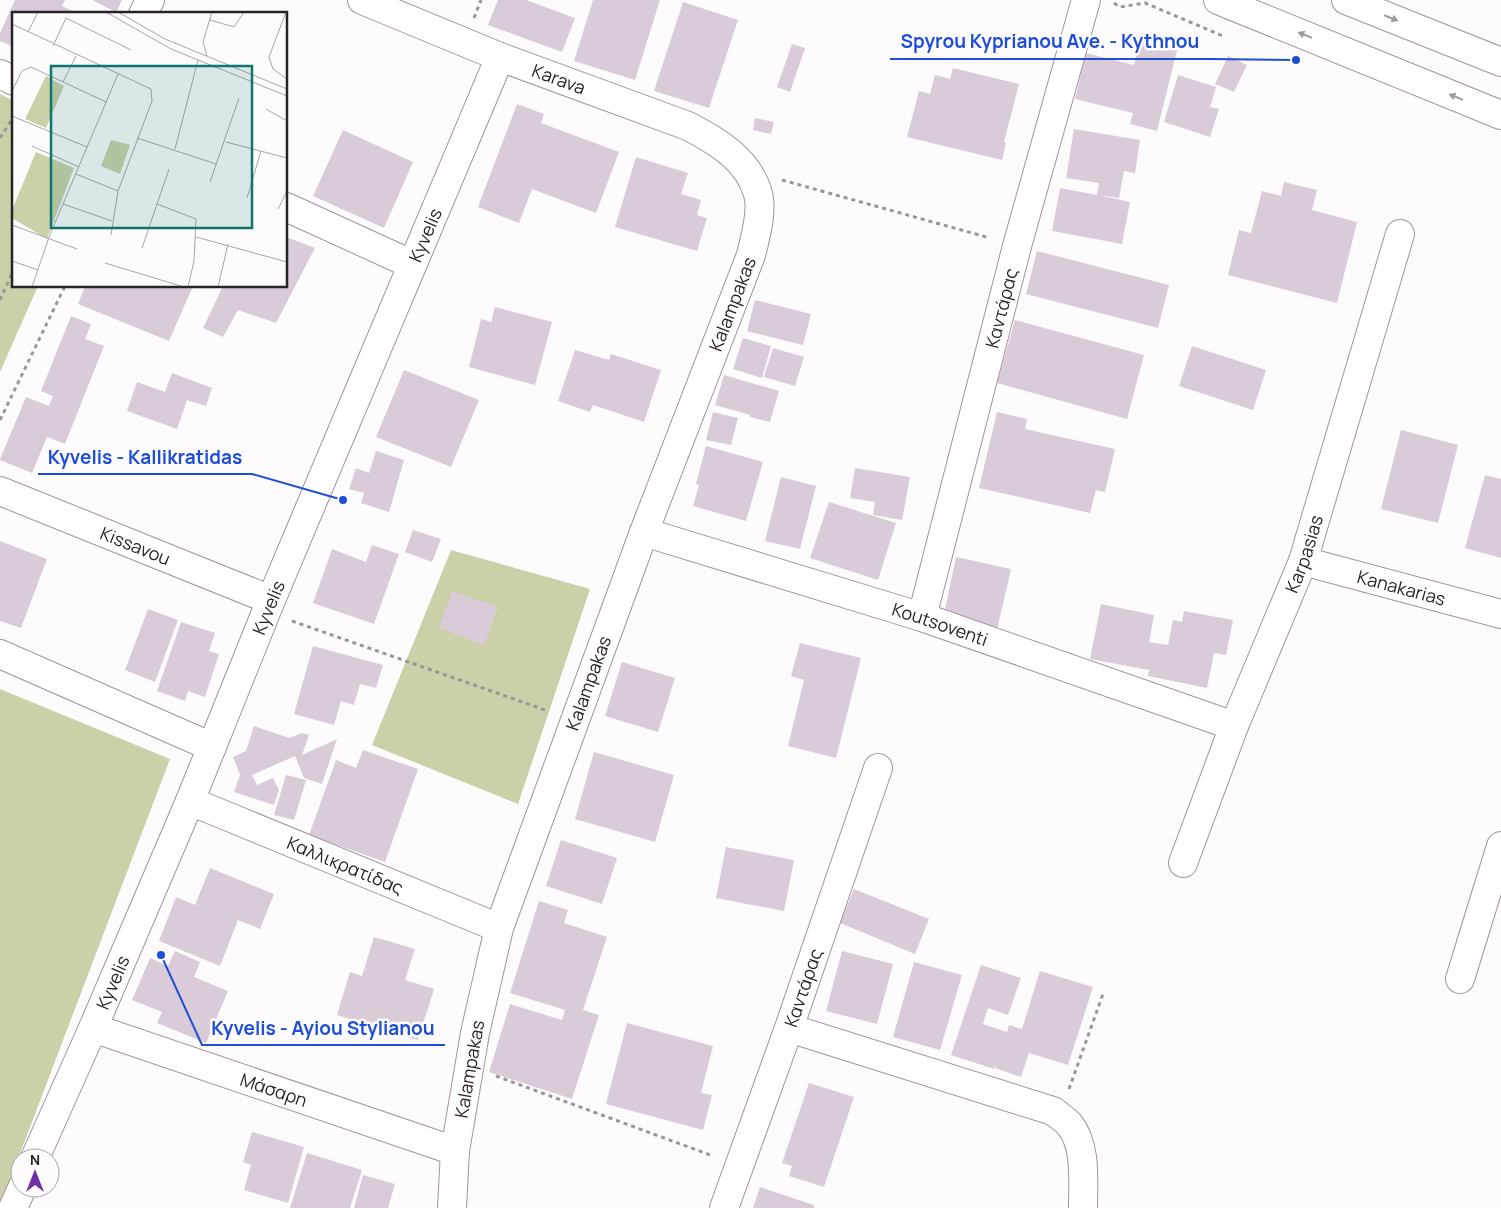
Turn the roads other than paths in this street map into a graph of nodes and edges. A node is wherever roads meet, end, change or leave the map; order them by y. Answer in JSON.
{"nodes":[{"id":1,"x":150,"y":0,"type":"edge"},
{"id":2,"x":362,"y":0,"type":"edge"},
{"id":3,"x":1086,"y":0,"type":"edge"},
{"id":4,"x":1218,"y":0,"type":"edge"},
{"id":5,"x":1346,"y":0,"type":"edge"},
{"id":6,"x":144,"y":12,"type":"edge"},
{"id":7,"x":500,"y":57,"type":"junction"},
{"id":8,"x":1501,"y":62,"type":"edge"},
{"id":9,"x":0,"y":74,"type":"edge"},
{"id":10,"x":12,"y":80,"type":"edge"},
{"id":11,"x":1501,"y":115,"type":"edge"},
{"id":12,"x":748,"y":171,"type":"joint"},
{"id":13,"x":288,"y":208,"type":"edge"},
{"id":14,"x":1400,"y":234,"type":"dead end"},
{"id":15,"x":411,"y":264,"type":"junction"},
{"id":16,"x":0,"y":491,"type":"edge"},
{"id":17,"x":644,"y":532,"type":"junction"},
{"id":18,"x":1303,"y":561,"type":"junction"},
{"id":19,"x":268,"y":606,"type":"junction"},
{"id":20,"x":1501,"y":614,"type":"edge"},
{"id":21,"x":922,"y":617,"type":"junction"},
{"id":22,"x":0,"y":654,"type":"edge"},
{"id":23,"x":1234,"y":726,"type":"junction"},
{"id":24,"x":212,"y":747,"type":"junction"},
{"id":25,"x":878,"y":768,"type":"dead end"},
{"id":26,"x":190,"y":801,"type":"junction"},
{"id":27,"x":1501,"y":846,"type":"edge"},
{"id":28,"x":1183,"y":863,"type":"dead end"},
{"id":29,"x":499,"y":928,"type":"junction"},
{"id":30,"x":1460,"y":979,"type":"dead end"},
{"id":31,"x":93,"y":1028,"type":"junction"},
{"id":32,"x":789,"y":1028,"type":"junction"},
{"id":33,"x":39,"y":1148,"type":"edge"},
{"id":34,"x":455,"y":1151,"type":"junction"},
{"id":35,"x":452,"y":1208,"type":"edge"},
{"id":36,"x":724,"y":1208,"type":"edge"},
{"id":37,"x":1083,"y":1208,"type":"edge"}],
"edges":[{"from":1,"to":6,"type":"street"},
{"from":2,"to":7,"type":"street","name":"Karava"},
{"from":3,"to":21,"type":"street","name":"Καντάρας"},
{"from":11,"to":4,"type":"street","one_way":true},
{"from":5,"to":8,"type":"street","one_way":true},
{"from":7,"to":12,"type":"street","name":"Karava"},
{"from":7,"to":15,"type":"street","name":"Kyvelis"},
{"from":9,"to":10,"type":"street"},
{"from":12,"to":17,"type":"street","name":"Kalampakas"},
{"from":13,"to":15,"type":"street"},
{"from":14,"to":18,"type":"street","name":"Karpasias"},
{"from":15,"to":19,"type":"street","name":"Kyvelis"},
{"from":16,"to":19,"type":"street","name":"Kissavou"},
{"from":17,"to":21,"type":"street","name":"Koutsoventi"},
{"from":17,"to":29,"type":"street","name":"Kalampakas"},
{"from":18,"to":20,"type":"street","name":"Kanakarias"},
{"from":18,"to":23,"type":"street","name":"Karpasias"},
{"from":19,"to":24,"type":"street","name":"Kyvelis"},
{"from":21,"to":23,"type":"street","name":"Koutsoventi"},
{"from":22,"to":24,"type":"street"},
{"from":23,"to":28,"type":"street","name":"Karpasias"},
{"from":24,"to":26,"type":"street","name":"Kyvelis"},
{"from":25,"to":32,"type":"street","name":"Καντάρας"},
{"from":26,"to":29,"type":"street","name":"Καλλικρατίδας"},
{"from":26,"to":31,"type":"street","name":"Kyvelis"},
{"from":27,"to":30,"type":"street"},
{"from":29,"to":34,"type":"street","name":"Kalampakas"},
{"from":31,"to":33,"type":"street","name":"Kyvelis"},
{"from":31,"to":34,"type":"street","name":"Μάσαρη"},
{"from":32,"to":36,"type":"street","name":"Καντάρας"},
{"from":32,"to":37,"type":"street"},
{"from":34,"to":35,"type":"street","name":"Kalampakas"}]}
